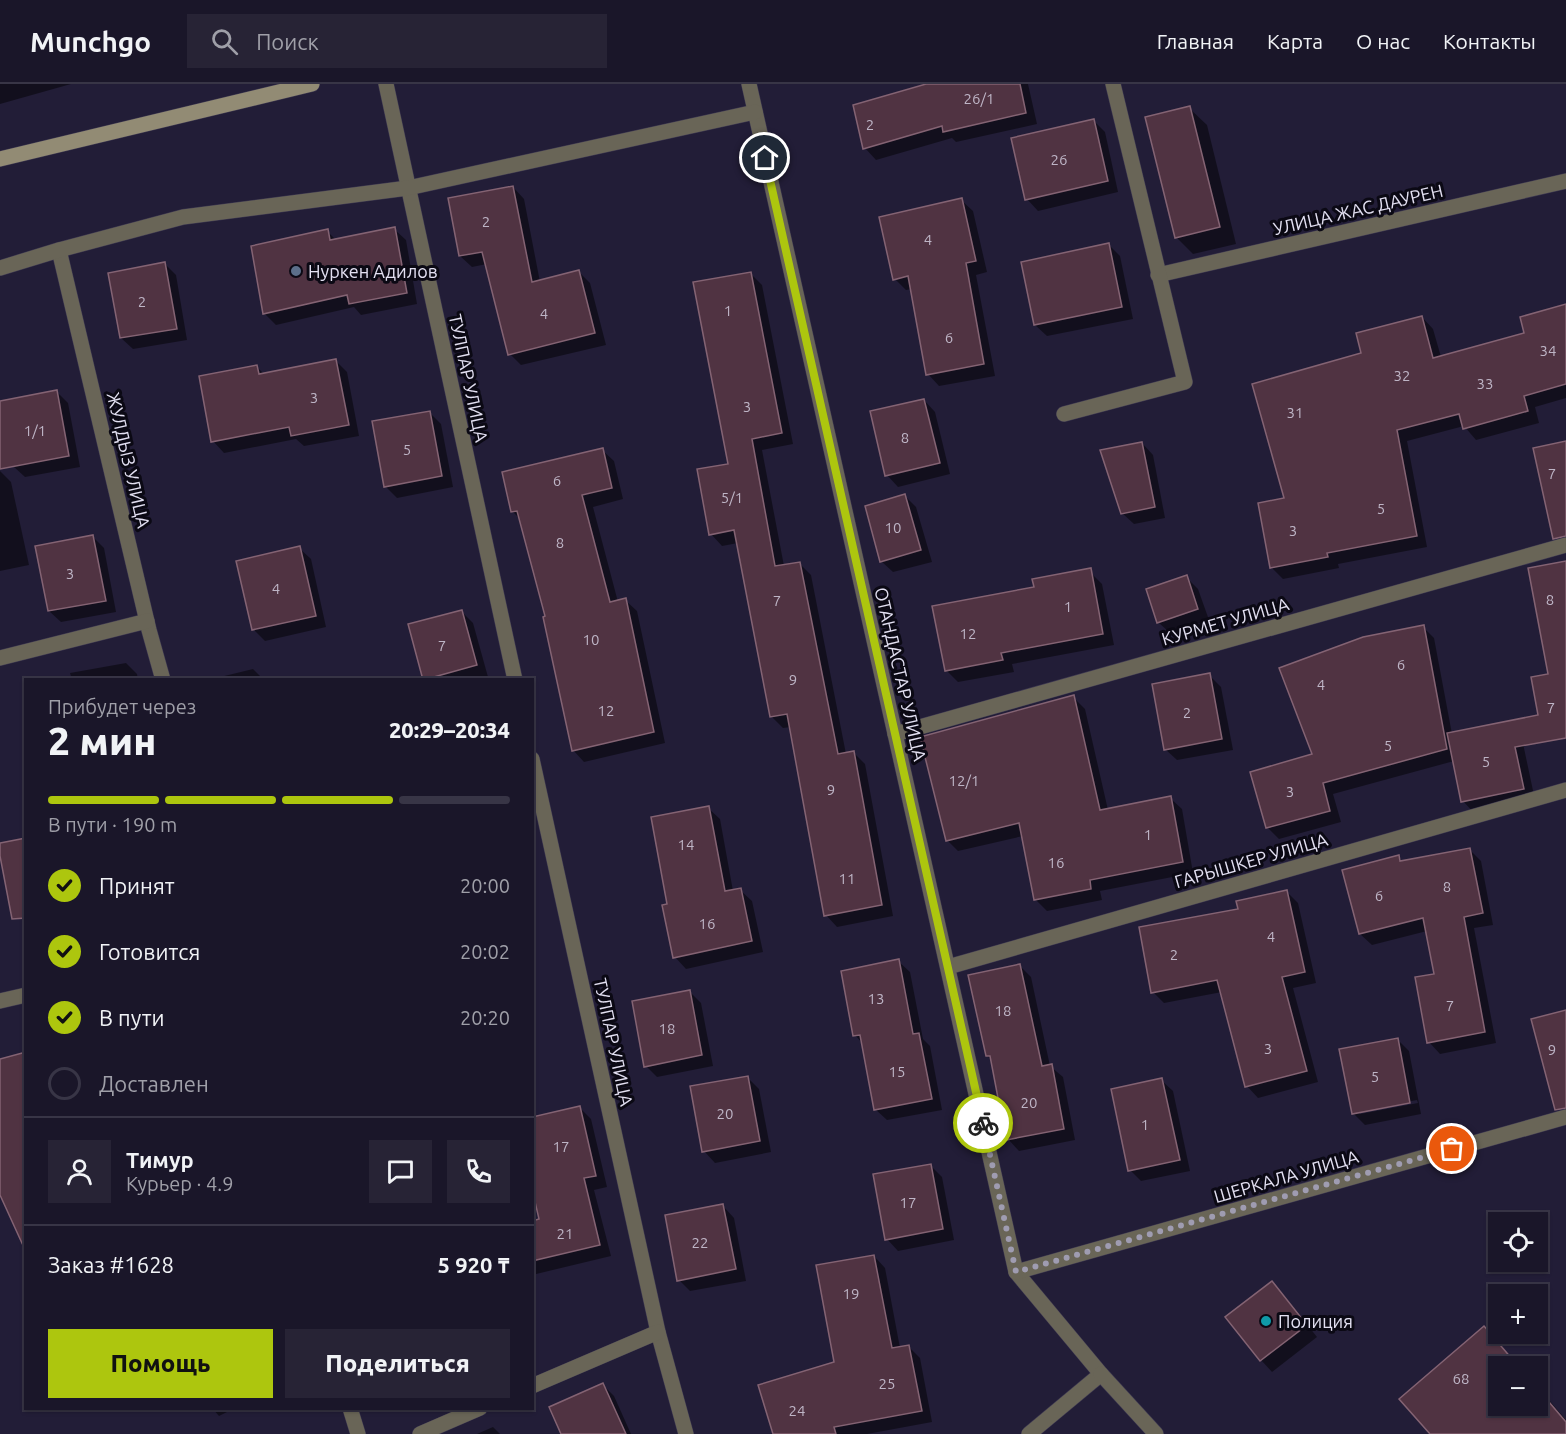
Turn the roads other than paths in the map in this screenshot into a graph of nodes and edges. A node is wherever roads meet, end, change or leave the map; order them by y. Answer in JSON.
{"nodes":[{"id":1,"x":312,"y":84,"type":"edge"},
{"id":2,"x":386,"y":84,"type":"edge"},
{"id":3,"x":749,"y":84,"type":"edge"},
{"id":4,"x":1113,"y":84,"type":"edge"},
{"id":5,"x":755,"y":112,"type":"junction"},
{"id":6,"x":0,"y":159,"type":"edge"},
{"id":7,"x":1566,"y":181,"type":"edge"},
{"id":8,"x":408,"y":188,"type":"junction"},
{"id":9,"x":59,"y":250,"type":"junction"},
{"id":10,"x":0,"y":268,"type":"edge"},
{"id":11,"x":1158,"y":274,"type":"junction"},
{"id":12,"x":1064,"y":414,"type":"dead end"},
{"id":13,"x":1566,"y":545,"type":"edge"},
{"id":14,"x":147,"y":621,"type":"junction"},
{"id":15,"x":0,"y":658,"type":"edge"},
{"id":16,"x":162,"y":678,"type":"edge"},
{"id":17,"x":515,"y":678,"type":"edge"},
{"id":18,"x":895,"y":734,"type":"junction"},
{"id":19,"x":534,"y":768,"type":"edge"},
{"id":20,"x":1566,"y":790,"type":"edge"},
{"id":21,"x":948,"y":967,"type":"junction"},
{"id":22,"x":24,"y":995,"type":"edge"},
{"id":23,"x":0,"y":1001,"type":"edge"},
{"id":24,"x":1566,"y":1117,"type":"edge"},
{"id":25,"x":1016,"y":1272,"type":"junction"},
{"id":26,"x":658,"y":1332,"type":"junction"},
{"id":27,"x":1101,"y":1374,"type":"junction"},
{"id":28,"x":534,"y":1385,"type":"edge"},
{"id":29,"x":351,"y":1410,"type":"edge"},
{"id":30,"x":475,"y":1410,"type":"edge"},
{"id":31,"x":358,"y":1434,"type":"edge"},
{"id":32,"x":420,"y":1434,"type":"edge"},
{"id":33,"x":686,"y":1434,"type":"edge"},
{"id":34,"x":1029,"y":1434,"type":"edge"},
{"id":35,"x":1156,"y":1434,"type":"edge"}],
"edges":[{"from":1,"to":6,"type":"main road"},
{"from":2,"to":8,"type":"street","name":"ТУЛПАР УЛИЦА"},
{"from":3,"to":5,"type":"street","name":"ОТАНДАСТАР УЛИЦА"},
{"from":4,"to":11,"type":"street"},
{"from":5,"to":8,"type":"street"},
{"from":5,"to":18,"type":"street","name":"ОТАНДАСТАР УЛИЦА"},
{"from":7,"to":11,"type":"street","name":"УЛИЦА ЖАС ДАУРЕН"},
{"from":8,"to":9,"type":"street"},
{"from":8,"to":17,"type":"street","name":"ТУЛПАР УЛИЦА"},
{"from":9,"to":10,"type":"street"},
{"from":9,"to":14,"type":"street","name":"ЖУЛДЫЗ УЛИЦА"},
{"from":11,"to":12,"type":"street"},
{"from":13,"to":18,"type":"street","name":"КУРМЕТ УЛИЦА"},
{"from":14,"to":15,"type":"street"},
{"from":14,"to":16,"type":"street","name":"ЖУЛДЫЗ УЛИЦА"},
{"from":18,"to":21,"type":"street","name":"ОТАНДАСТАР УЛИЦА"},
{"from":19,"to":26,"type":"street","name":"ТУЛПАР УЛИЦА"},
{"from":20,"to":21,"type":"street","name":"ГАРЫШКЕР УЛИЦА"},
{"from":21,"to":25,"type":"street","name":"ОТАНДАСТАР УЛИЦА"},
{"from":22,"to":23,"type":"street"},
{"from":24,"to":25,"type":"street","name":"ШЕРКАЛА УЛИЦА"},
{"from":25,"to":27,"type":"street"},
{"from":26,"to":28,"type":"street"},
{"from":26,"to":33,"type":"street","name":"ТУЛПАР УЛИЦА"},
{"from":27,"to":34,"type":"street"},
{"from":27,"to":35,"type":"street"},
{"from":29,"to":31,"type":"street"},
{"from":30,"to":32,"type":"street"}]}
